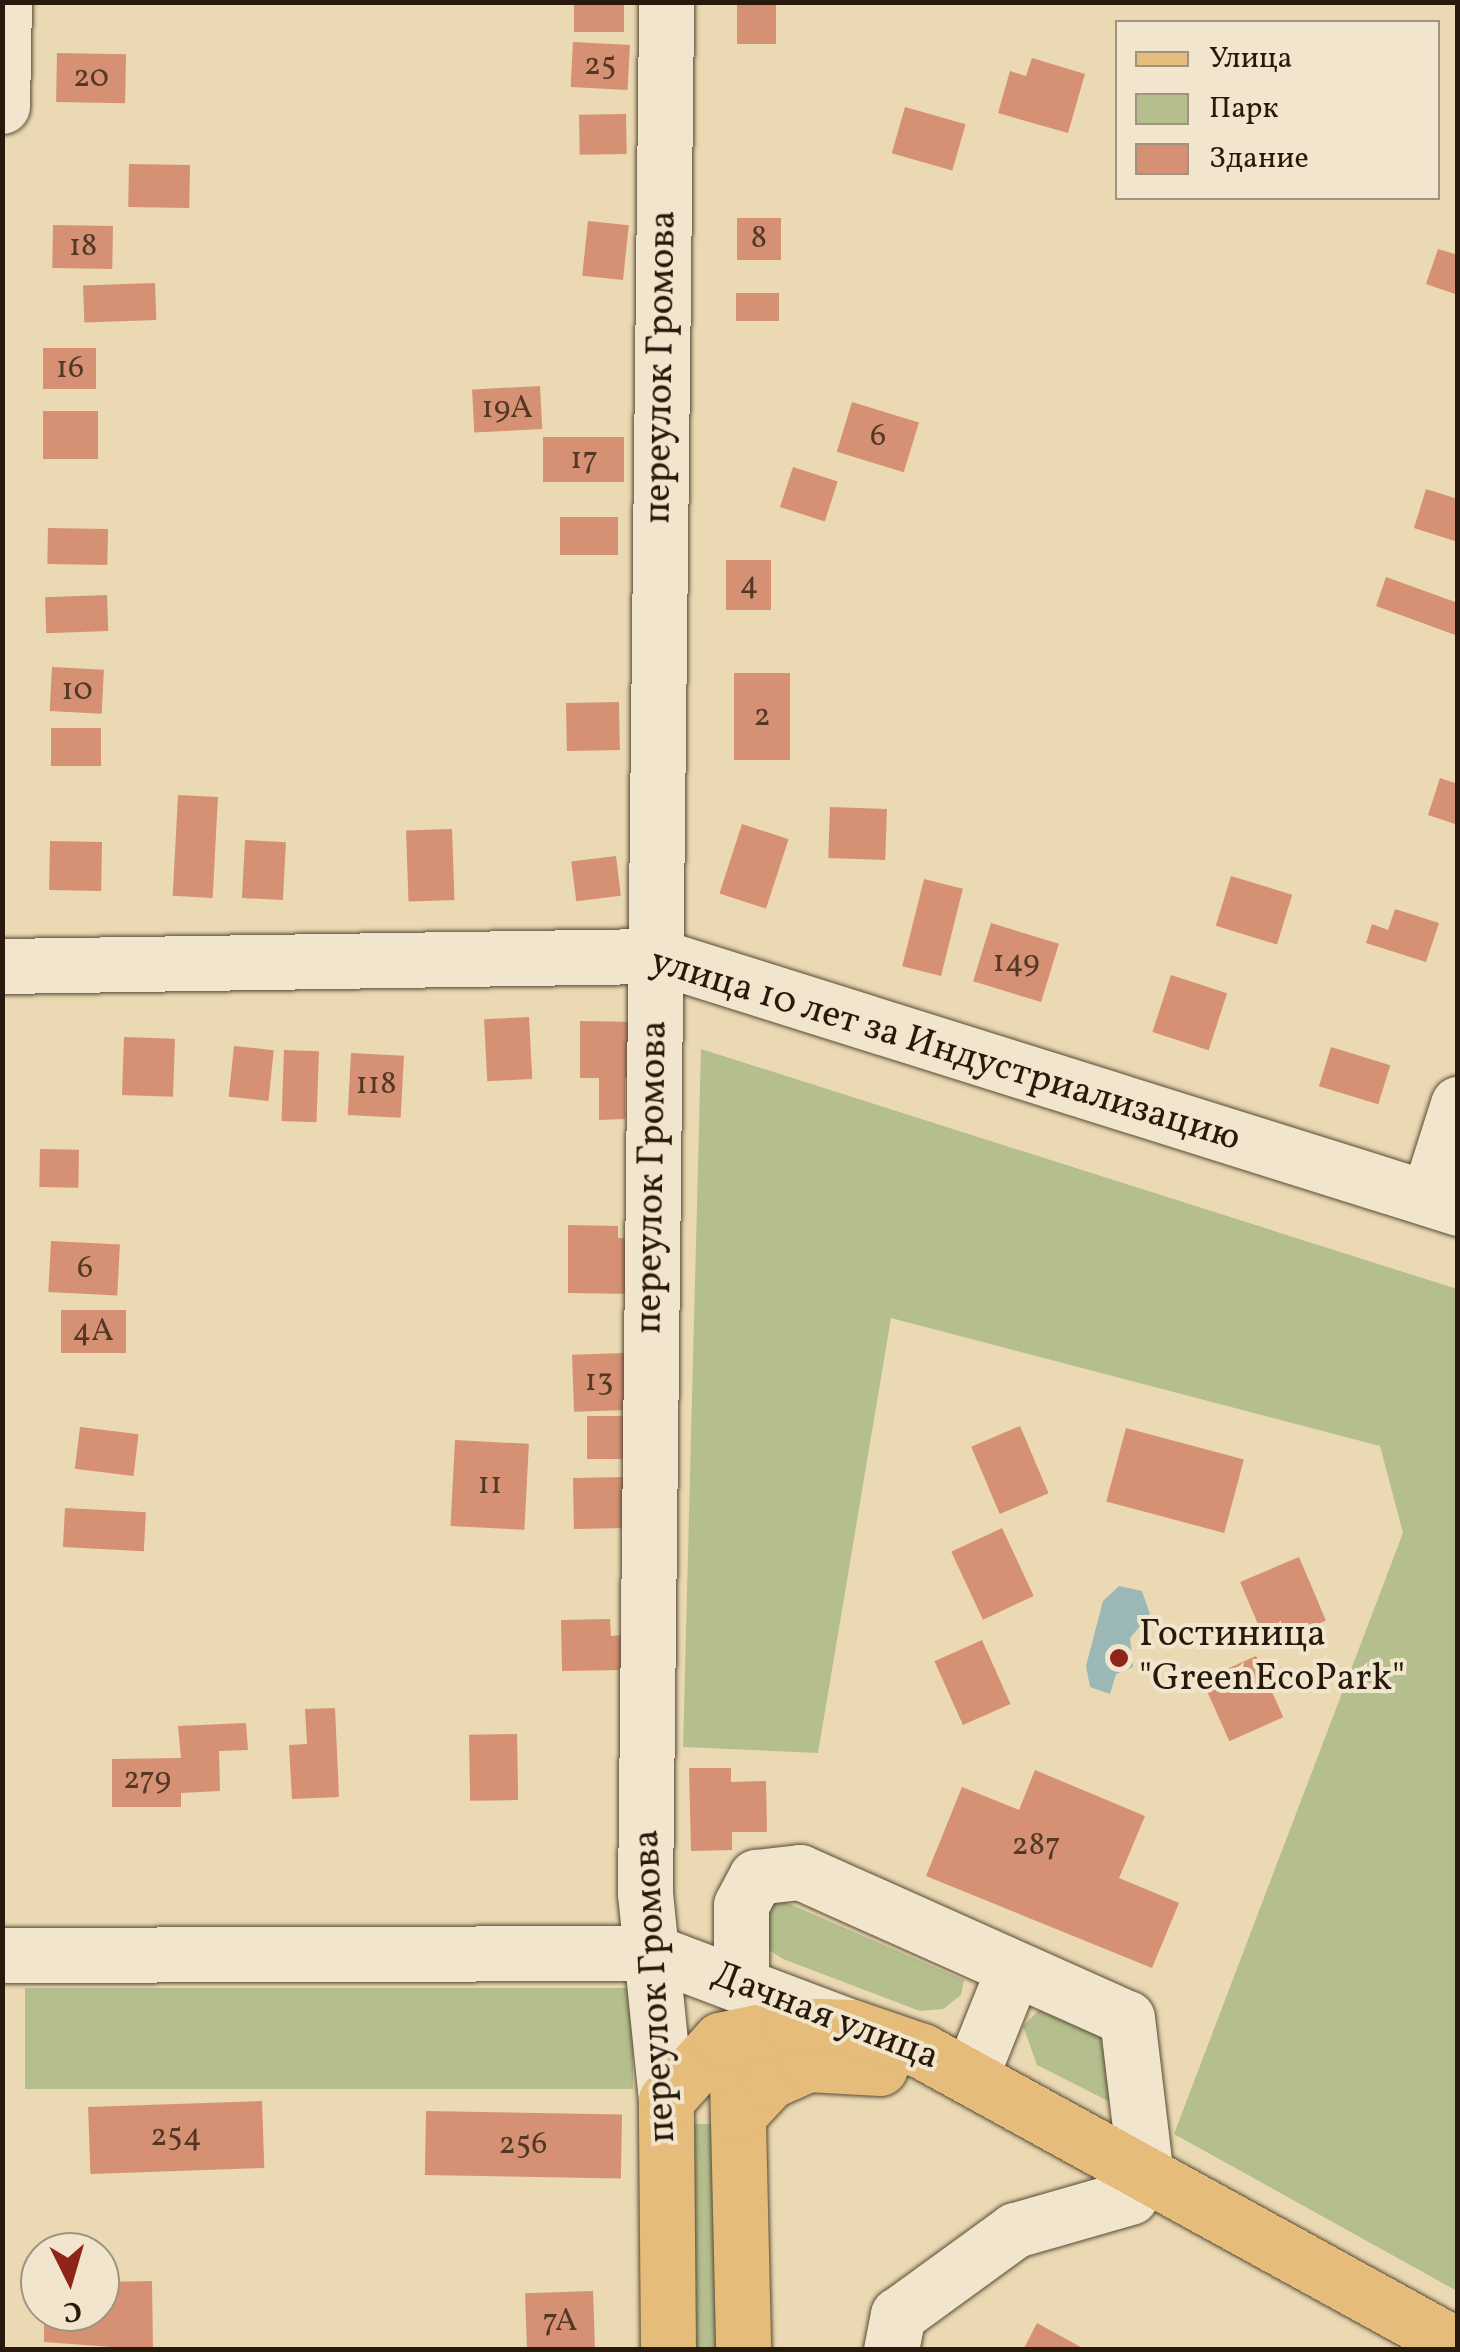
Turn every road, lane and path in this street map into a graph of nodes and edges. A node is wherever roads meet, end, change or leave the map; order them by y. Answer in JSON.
{"nodes":[{"id":1,"x":4,"y":2,"type":"edge"},
{"id":2,"x":666,"y":2,"type":"edge"},
{"id":3,"x":2,"y":106,"type":"edge"},
{"id":4,"x":656,"y":956,"type":"junction"},
{"id":5,"x":2,"y":966,"type":"edge"},
{"id":6,"x":1458,"y":1104,"type":"edge"},
{"id":7,"x":1443,"y":1203,"type":"edge"},
{"id":8,"x":655,"y":1953,"type":"junction"},
{"id":9,"x":2,"y":1956,"type":"edge"},
{"id":10,"x":1014,"y":1968,"type":"junction"},
{"id":11,"x":741,"y":1982,"type":"junction"},
{"id":12,"x":720,"y":2040,"type":"junction"},
{"id":13,"x":857,"y":2044,"type":"junction"},
{"id":14,"x":972,"y":2075,"type":"junction"},
{"id":15,"x":666,"y":2100,"type":"junction"},
{"id":16,"x":741,"y":2112,"type":"junction"},
{"id":17,"x":1137,"y":2183,"type":"junction"},
{"id":18,"x":1458,"y":2346,"type":"edge"},
{"id":19,"x":668,"y":2350,"type":"edge"},
{"id":20,"x":743,"y":2350,"type":"edge"},
{"id":21,"x":891,"y":2350,"type":"edge"},
{"id":22,"x":1400,"y":2350,"type":"edge"}],
"edges":[{"from":1,"to":3,"type":"street"},
{"from":2,"to":4,"type":"street","name":"переулок Громова"},
{"from":4,"to":5,"type":"street","name":"улица 10 лет за Индустриализацию"},
{"from":4,"to":7,"type":"street","name":"улица 10 лет за Индустриализацию"},
{"from":4,"to":8,"type":"street","name":"переулок Громова"},
{"from":6,"to":7,"type":"street"},
{"from":8,"to":9,"type":"street","name":"Дачная улица"},
{"from":8,"to":11,"type":"street","name":"Дачная улица"},
{"from":8,"to":12,"type":"street"},
{"from":8,"to":15,"type":"street","name":"переулок Громова"},
{"from":10,"to":11,"type":"street"},
{"from":10,"to":14,"type":"street"},
{"from":10,"to":17,"type":"street"},
{"from":11,"to":13,"type":"street","name":"Дачная улица"},
{"from":12,"to":13,"type":"main road"},
{"from":12,"to":15,"type":"main road"},
{"from":12,"to":16,"type":"main road"},
{"from":13,"to":14,"type":"main road","name":"Дачная улица"},
{"from":13,"to":16,"type":"main road","name":"переулок Громова"},
{"from":13,"to":17,"type":"main road","name":"Дачная улица"},
{"from":14,"to":17,"type":"main road","name":"Дачная улица"},
{"from":15,"to":19,"type":"main road","name":"переулок Громова"},
{"from":16,"to":20,"type":"main road","name":"переулок Громова"},
{"from":17,"to":18,"type":"main road","name":"Дачная улица"},
{"from":17,"to":21,"type":"street"},
{"from":17,"to":22,"type":"main road","name":"Дачная улица"}]}
